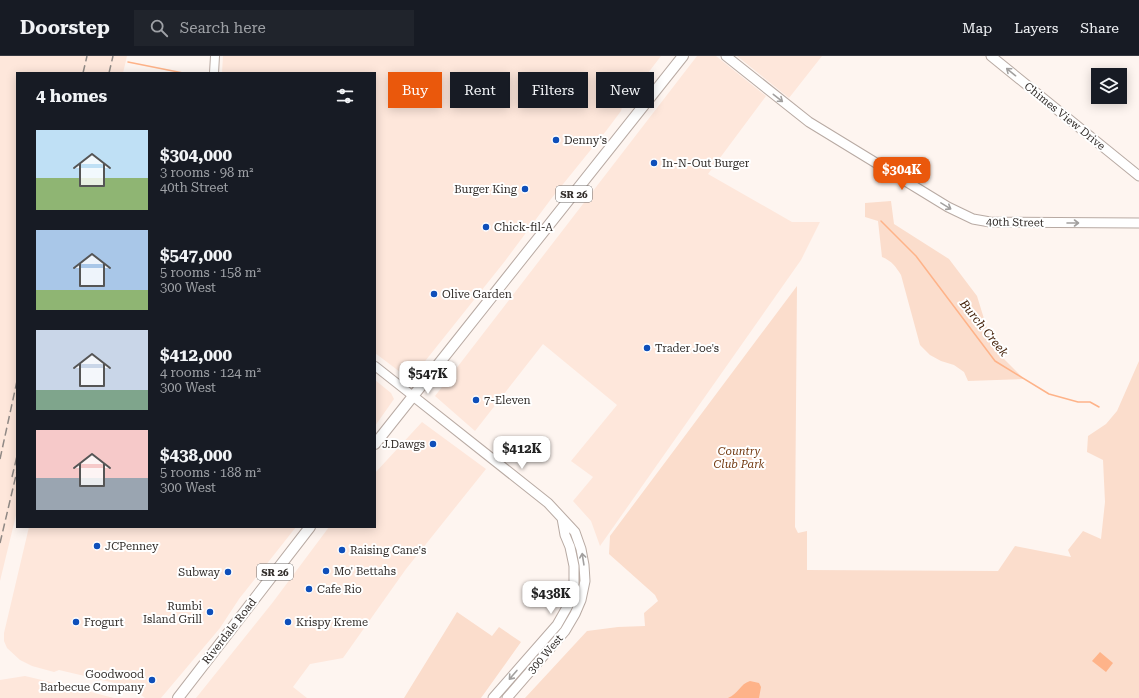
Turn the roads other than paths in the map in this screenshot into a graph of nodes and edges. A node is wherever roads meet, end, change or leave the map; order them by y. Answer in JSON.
{"nodes":[{"id":1,"x":215,"y":56,"type":"edge"},
{"id":2,"x":683,"y":56,"type":"edge"},
{"id":3,"x":726,"y":56,"type":"edge"},
{"id":4,"x":991,"y":56,"type":"edge"},
{"id":5,"x":214,"y":72,"type":"edge"},
{"id":6,"x":1139,"y":176,"type":"edge"},
{"id":7,"x":1139,"y":223,"type":"edge"},
{"id":8,"x":376,"y":367,"type":"edge"},
{"id":9,"x":413,"y":396,"type":"junction"},
{"id":10,"x":376,"y":443,"type":"edge"},
{"id":11,"x":562,"y":518,"type":"junction"},
{"id":12,"x":309,"y":528,"type":"edge"},
{"id":13,"x":178,"y":698,"type":"edge"},
{"id":14,"x":493,"y":698,"type":"edge"},
{"id":15,"x":507,"y":698,"type":"edge"}],
"edges":[{"from":1,"to":5,"type":"street"},
{"from":2,"to":9,"type":"main road","number":"SR 26"},
{"from":3,"to":7,"type":"main road","name":"40th Street","one_way":true},
{"from":6,"to":4,"type":"main road","name":"Chimes View Drive","one_way":true},
{"from":8,"to":9,"type":"street","name":"300 West"},
{"from":9,"to":10,"type":"main road","number":"SR 26"},
{"from":9,"to":11,"type":"main road","name":"300 West"},
{"from":11,"to":14,"type":"main road","name":"300 West","one_way":true},
{"from":15,"to":11,"type":"main road","name":"300 West","one_way":true},
{"from":12,"to":13,"type":"main road","name":"Riverdale Road","number":"SR 26"}]}
